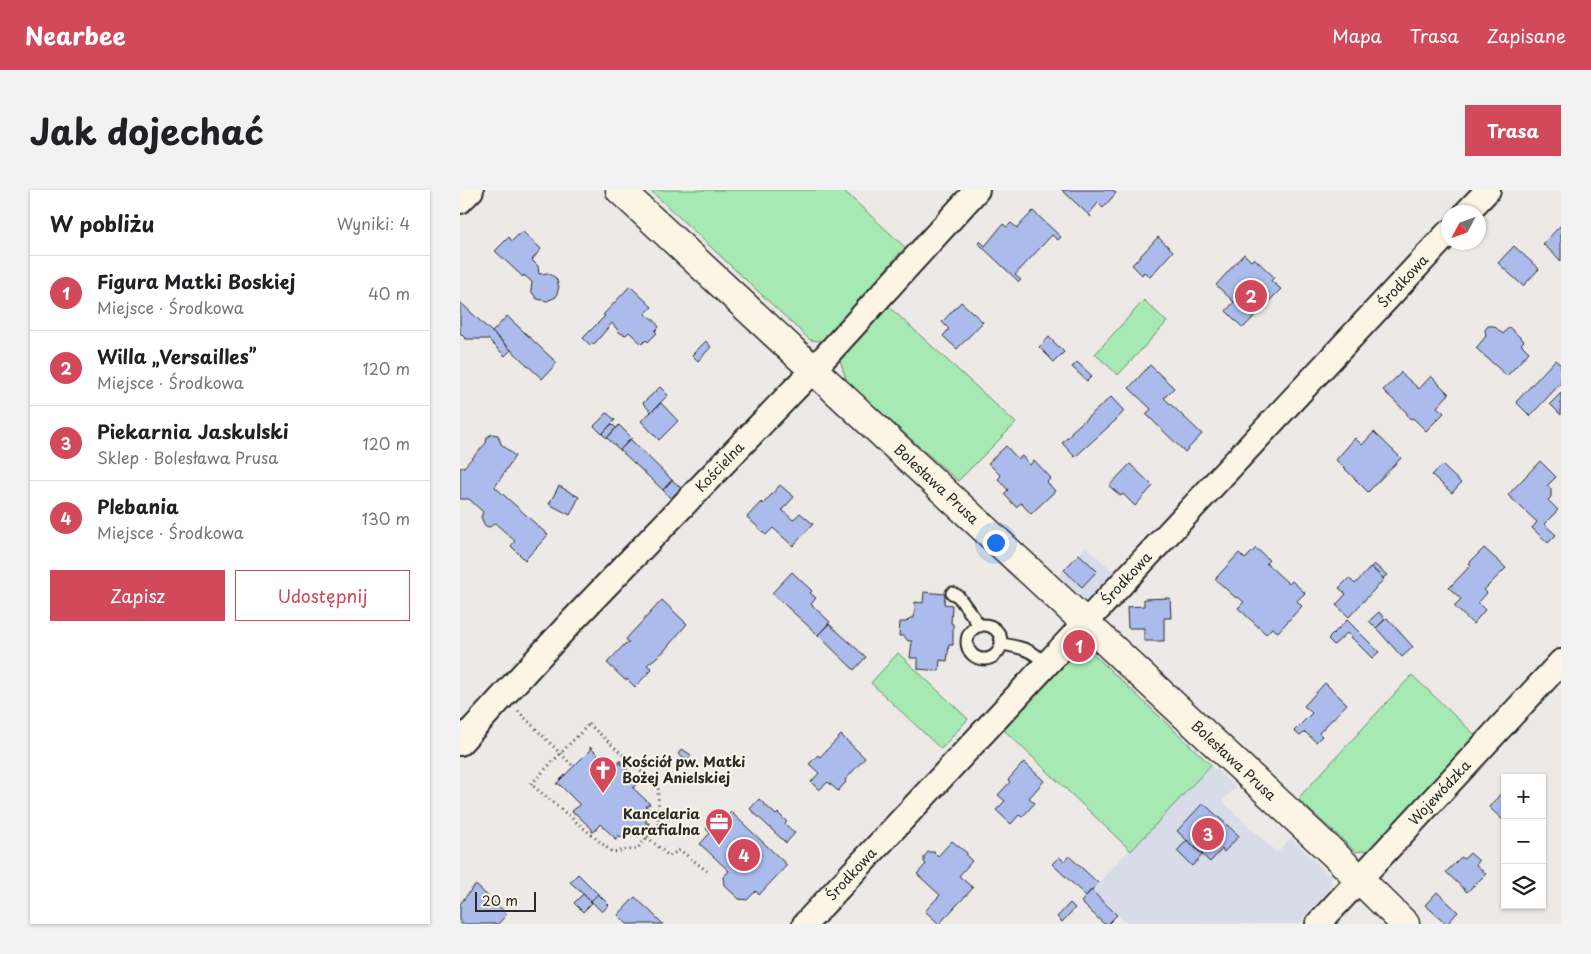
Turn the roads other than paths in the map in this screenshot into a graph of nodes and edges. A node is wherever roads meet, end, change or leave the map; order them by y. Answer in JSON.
{"nodes":[{"id":1,"x":471,"y":190,"type":"edge"},
{"id":2,"x":620,"y":190,"type":"edge"},
{"id":3,"x":977,"y":190,"type":"edge"},
{"id":4,"x":1488,"y":190,"type":"edge"},
{"id":5,"x":460,"y":201,"type":"edge"},
{"id":6,"x":1474,"y":205,"type":"edge"},
{"id":7,"x":1441,"y":241,"type":"edge"},
{"id":8,"x":813,"y":370,"type":"junction"},
{"id":9,"x":952,"y":593,"type":"dead end"},
{"id":10,"x":1085,"y":624,"type":"junction"},
{"id":11,"x":980,"y":626,"type":"junction"},
{"id":12,"x":1001,"y":644,"type":"junction"},
{"id":13,"x":1561,"y":662,"type":"edge"},
{"id":14,"x":1046,"y":665,"type":"junction"},
{"id":15,"x":460,"y":743,"type":"edge"},
{"id":16,"x":1359,"y":879,"type":"junction"},
{"id":17,"x":805,"y":924,"type":"edge"},
{"id":18,"x":1318,"y":924,"type":"edge"},
{"id":19,"x":1405,"y":924,"type":"edge"}],
"edges":[{"from":1,"to":5,"type":"street"},
{"from":2,"to":8,"type":"street","name":"Bolesława Prusa"},
{"from":3,"to":8,"type":"street","name":"Kościelna"},
{"from":4,"to":6,"type":"street"},
{"from":7,"to":10,"type":"street","name":"Środkowa"},
{"from":8,"to":10,"type":"street","name":"Bolesława Prusa"},
{"from":8,"to":15,"type":"street","name":"Kościelna"},
{"from":9,"to":11,"type":"lane"},
{"from":10,"to":14,"type":"street","name":"Środkowa"},
{"from":10,"to":16,"type":"street","name":"Bolesława Prusa"},
{"from":11,"to":12,"type":"lane"},
{"from":11,"to":12,"type":"lane"},
{"from":12,"to":14,"type":"lane"},
{"from":13,"to":16,"type":"street","name":"Wojewódzka"},
{"from":14,"to":17,"type":"street","name":"Środkowa"},
{"from":16,"to":18,"type":"street","name":"Wojewódzka"},
{"from":16,"to":19,"type":"street","name":"Bolesława Prusa"}]}
